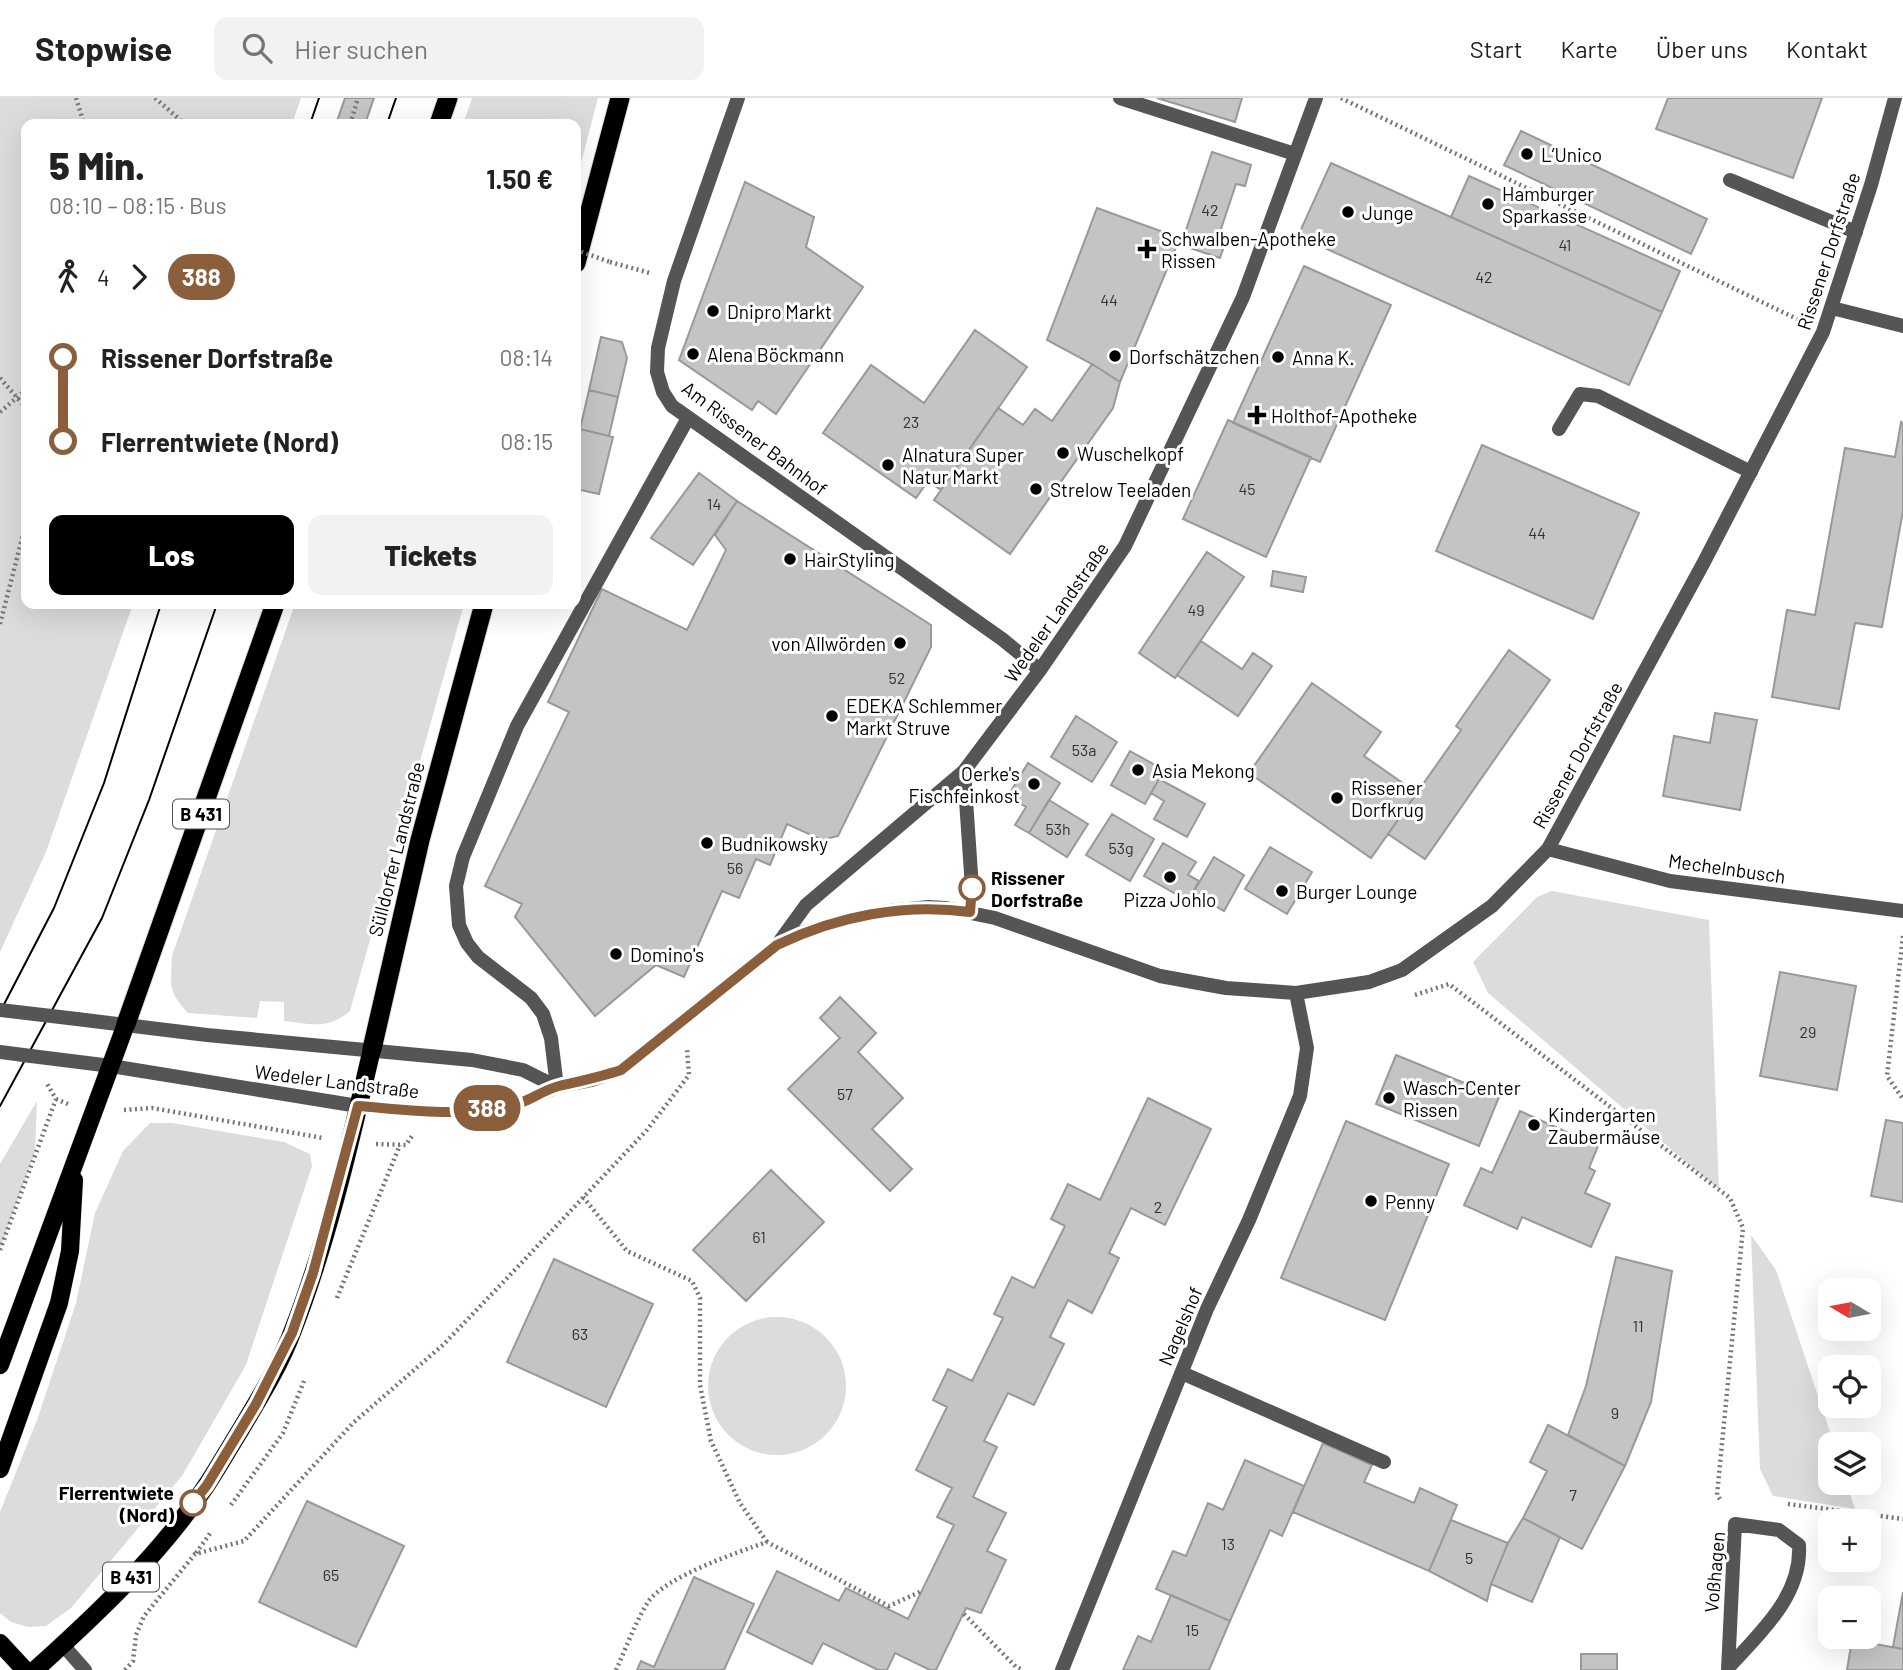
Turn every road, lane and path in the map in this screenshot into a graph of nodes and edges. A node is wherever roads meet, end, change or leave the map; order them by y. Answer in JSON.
{"nodes":[{"id":1,"x":76,"y":98,"type":"edge"},
{"id":2,"x":155,"y":98,"type":"edge"},
{"id":3,"x":358,"y":98,"type":"edge"},
{"id":4,"x":448,"y":98,"type":"edge"},
{"id":5,"x":620,"y":98,"type":"edge"},
{"id":6,"x":738,"y":98,"type":"edge"},
{"id":7,"x":1120,"y":98,"type":"edge"},
{"id":8,"x":1316,"y":98,"type":"edge"},
{"id":9,"x":1340,"y":98,"type":"edge"},
{"id":10,"x":1895,"y":98,"type":"edge"},
{"id":11,"x":82,"y":119,"type":"edge"},
{"id":12,"x":179,"y":119,"type":"edge"},
{"id":13,"x":352,"y":119,"type":"edge"},
{"id":14,"x":441,"y":119,"type":"edge"},
{"id":15,"x":1295,"y":154,"type":"junction"},
{"id":16,"x":1730,"y":180,"type":"dead end"},
{"id":17,"x":1856,"y":232,"type":"junction"},
{"id":18,"x":581,"y":244,"type":"edge"},
{"id":19,"x":581,"y":252,"type":"edge"},
{"id":20,"x":674,"y":281,"type":"junction"},
{"id":21,"x":1832,"y":308,"type":"junction"},
{"id":22,"x":1903,"y":326,"type":"edge"},
{"id":23,"x":1823,"y":332,"type":"junction"},
{"id":24,"x":0,"y":378,"type":"edge"},
{"id":25,"x":21,"y":394,"type":"edge"},
{"id":26,"x":17,"y":398,"type":"junction"},
{"id":27,"x":21,"y":402,"type":"edge"},
{"id":28,"x":0,"y":412,"type":"edge"},
{"id":29,"x":688,"y":418,"type":"junction"},
{"id":30,"x":1559,"y":429,"type":"dead end"},
{"id":31,"x":1751,"y":472,"type":"junction"},
{"id":32,"x":21,"y":542,"type":"edge"},
{"id":33,"x":273,"y":609,"type":"edge"},
{"id":34,"x":483,"y":609,"type":"edge"},
{"id":35,"x":0,"y":624,"type":"edge"},
{"id":36,"x":1040,"y":670,"type":"junction"},
{"id":37,"x":964,"y":771,"type":"junction"},
{"id":38,"x":1548,"y":849,"type":"junction"},
{"id":39,"x":1903,"y":911,"type":"edge"},
{"id":40,"x":970,"y":912,"type":"junction"},
{"id":41,"x":1903,"y":935,"type":"edge"},
{"id":42,"x":777,"y":945,"type":"junction"},
{"id":43,"x":1402,"y":970,"type":"junction"},
{"id":44,"x":1296,"y":993,"type":"junction"},
{"id":45,"x":0,"y":1010,"type":"edge"},
{"id":46,"x":684,"y":1020,"type":"junction"},
{"id":47,"x":126,"y":1024,"type":"junction"},
{"id":48,"x":372,"y":1049,"type":"junction"},
{"id":49,"x":0,"y":1052,"type":"edge"},
{"id":50,"x":31,"y":1056,"type":"junction"},
{"id":51,"x":111,"y":1066,"type":"junction"},
{"id":52,"x":557,"y":1087,"type":"junction"},
{"id":53,"x":1903,"y":1099,"type":"edge"},
{"id":54,"x":358,"y":1106,"type":"junction"},
{"id":55,"x":427,"y":1111,"type":"junction"},
{"id":56,"x":93,"y":1113,"type":"junction"},
{"id":57,"x":350,"y":1143,"type":"junction"},
{"id":58,"x":75,"y":1162,"type":"junction"},
{"id":59,"x":583,"y":1197,"type":"junction"},
{"id":60,"x":0,"y":1250,"type":"edge"},
{"id":61,"x":0,"y":1365,"type":"edge"},
{"id":62,"x":1182,"y":1373,"type":"junction"},
{"id":63,"x":1384,"y":1462,"type":"dead end"},
{"id":64,"x":0,"y":1469,"type":"edge"},
{"id":65,"x":1717,"y":1495,"type":"junction"},
{"id":66,"x":1731,"y":1497,"type":"dead end"},
{"id":67,"x":1784,"y":1503,"type":"dead end"},
{"id":68,"x":1903,"y":1520,"type":"edge"},
{"id":69,"x":1735,"y":1524,"type":"junction"},
{"id":70,"x":767,"y":1542,"type":"junction"},
{"id":71,"x":922,"y":1591,"type":"dead end"},
{"id":72,"x":964,"y":1614,"type":"dead end"},
{"id":73,"x":0,"y":1643,"type":"edge"},
{"id":74,"x":63,"y":1645,"type":"junction"},
{"id":75,"x":1728,"y":1669,"type":"edge"},
{"id":76,"x":25,"y":1670,"type":"edge"},
{"id":77,"x":35,"y":1670,"type":"edge"},
{"id":78,"x":85,"y":1670,"type":"edge"},
{"id":79,"x":125,"y":1670,"type":"edge"},
{"id":80,"x":616,"y":1670,"type":"edge"},
{"id":81,"x":1023,"y":1670,"type":"edge"},
{"id":82,"x":1062,"y":1670,"type":"edge"}],
"edges":[{"from":1,"to":11,"type":"path"},
{"from":2,"to":12,"type":"path"},
{"from":3,"to":13,"type":"path"},
{"from":4,"to":14,"type":"highway"},
{"from":5,"to":18,"type":"highway"},
{"from":6,"to":20,"type":"street","name":"Am Rissener Bahnhof"},
{"from":7,"to":15,"type":"street"},
{"from":8,"to":15,"type":"street","name":"Wedeler Landstraße"},
{"from":9,"to":23,"type":"path"},
{"from":10,"to":17,"type":"street","name":"Rissener Dorfstraße"},
{"from":15,"to":36,"type":"street","name":"Wedeler Landstraße"},
{"from":16,"to":17,"type":"street"},
{"from":17,"to":21,"type":"street","name":"Rissener Dorfstraße"},
{"from":19,"to":20,"type":"path","bridge":true},
{"from":20,"to":29,"type":"street","name":"Am Rissener Bahnhof"},
{"from":21,"to":22,"type":"street"},
{"from":21,"to":23,"type":"street","name":"Rissener Dorfstraße"},
{"from":23,"to":31,"type":"street","name":"Rissener Dorfstraße"},
{"from":24,"to":26,"type":"path"},
{"from":25,"to":26,"type":"path"},
{"from":26,"to":27,"type":"path"},
{"from":26,"to":28,"type":"path"},
{"from":29,"to":36,"type":"street","name":"Am Rissener Bahnhof"},
{"from":29,"to":52,"type":"street"},
{"from":30,"to":31,"type":"street"},
{"from":31,"to":38,"type":"street","name":"Rissener Dorfstraße"},
{"from":32,"to":35,"type":"path"},
{"from":33,"to":47,"type":"highway","number":"B 431"},
{"from":34,"to":48,"type":"highway","name":"Sülldorfer Landstraße","number":"B 431"},
{"from":36,"to":37,"type":"street","name":"Wedeler Landstraße"},
{"from":37,"to":40,"type":"street"},
{"from":37,"to":42,"type":"street","name":"Wedeler Landstraße"},
{"from":38,"to":39,"type":"street","name":"Mechelnbusch"},
{"from":38,"to":43,"type":"street","name":"Rissener Dorfstraße"},
{"from":40,"to":42,"type":"street","name":"Rissener Dorfstraße"},
{"from":40,"to":44,"type":"street","name":"Rissener Dorfstraße"},
{"from":41,"to":53,"type":"path"},
{"from":42,"to":46,"type":"street","name":"Wedeler Landstraße"},
{"from":43,"to":44,"type":"street","name":"Rissener Dorfstraße"},
{"from":43,"to":65,"type":"path"},
{"from":44,"to":62,"type":"street","name":"Nagelshof"},
{"from":45,"to":47,"type":"street","name":"Wedeler Landstraße","bridge":true},
{"from":46,"to":52,"type":"street","name":"Wedeler Landstraße"},
{"from":46,"to":59,"type":"path"},
{"from":47,"to":48,"type":"street","name":"Wedeler Landstraße"},
{"from":47,"to":51,"type":"main road","number":"B 431"},
{"from":48,"to":52,"type":"street","name":"Wedeler Landstraße"},
{"from":48,"to":54,"type":"main road","name":"Sülldorfer Landstraße","number":"B 431"},
{"from":49,"to":50,"type":"street","name":"Wedeler Landstraße","bridge":true},
{"from":50,"to":51,"type":"street","name":"Wedeler Landstraße"},
{"from":50,"to":60,"type":"path"},
{"from":51,"to":54,"type":"street","name":"Wedeler Landstraße"},
{"from":51,"to":56,"type":"main road","number":"B 431"},
{"from":52,"to":55,"type":"street","name":"Wedeler Landstraße"},
{"from":54,"to":55,"type":"street","name":"Wedeler Landstraße"},
{"from":54,"to":57,"type":"main road","number":"B 431"},
{"from":55,"to":57,"type":"path"},
{"from":56,"to":57,"type":"path"},
{"from":56,"to":58,"type":"main road","number":"B 431"},
{"from":57,"to":74,"type":"main road","number":"B 431"},
{"from":58,"to":61,"type":"main road","number":"B 431"},
{"from":58,"to":64,"type":"main road"},
{"from":59,"to":70,"type":"path"},
{"from":59,"to":79,"type":"path"},
{"from":62,"to":63,"type":"street"},
{"from":62,"to":82,"type":"street","name":"Nagelshof"},
{"from":65,"to":66,"type":"path"},
{"from":65,"to":69,"type":"path"},
{"from":67,"to":68,"type":"path"},
{"from":69,"to":75,"type":"street","name":"Voßhagen"},
{"from":69,"to":75,"type":"street","name":"Voßhagen"},
{"from":70,"to":71,"type":"path"},
{"from":70,"to":80,"type":"path"},
{"from":72,"to":81,"type":"path"},
{"from":73,"to":76,"type":"main road"},
{"from":74,"to":77,"type":"main road","number":"B 431"},
{"from":74,"to":78,"type":"street"}]}
